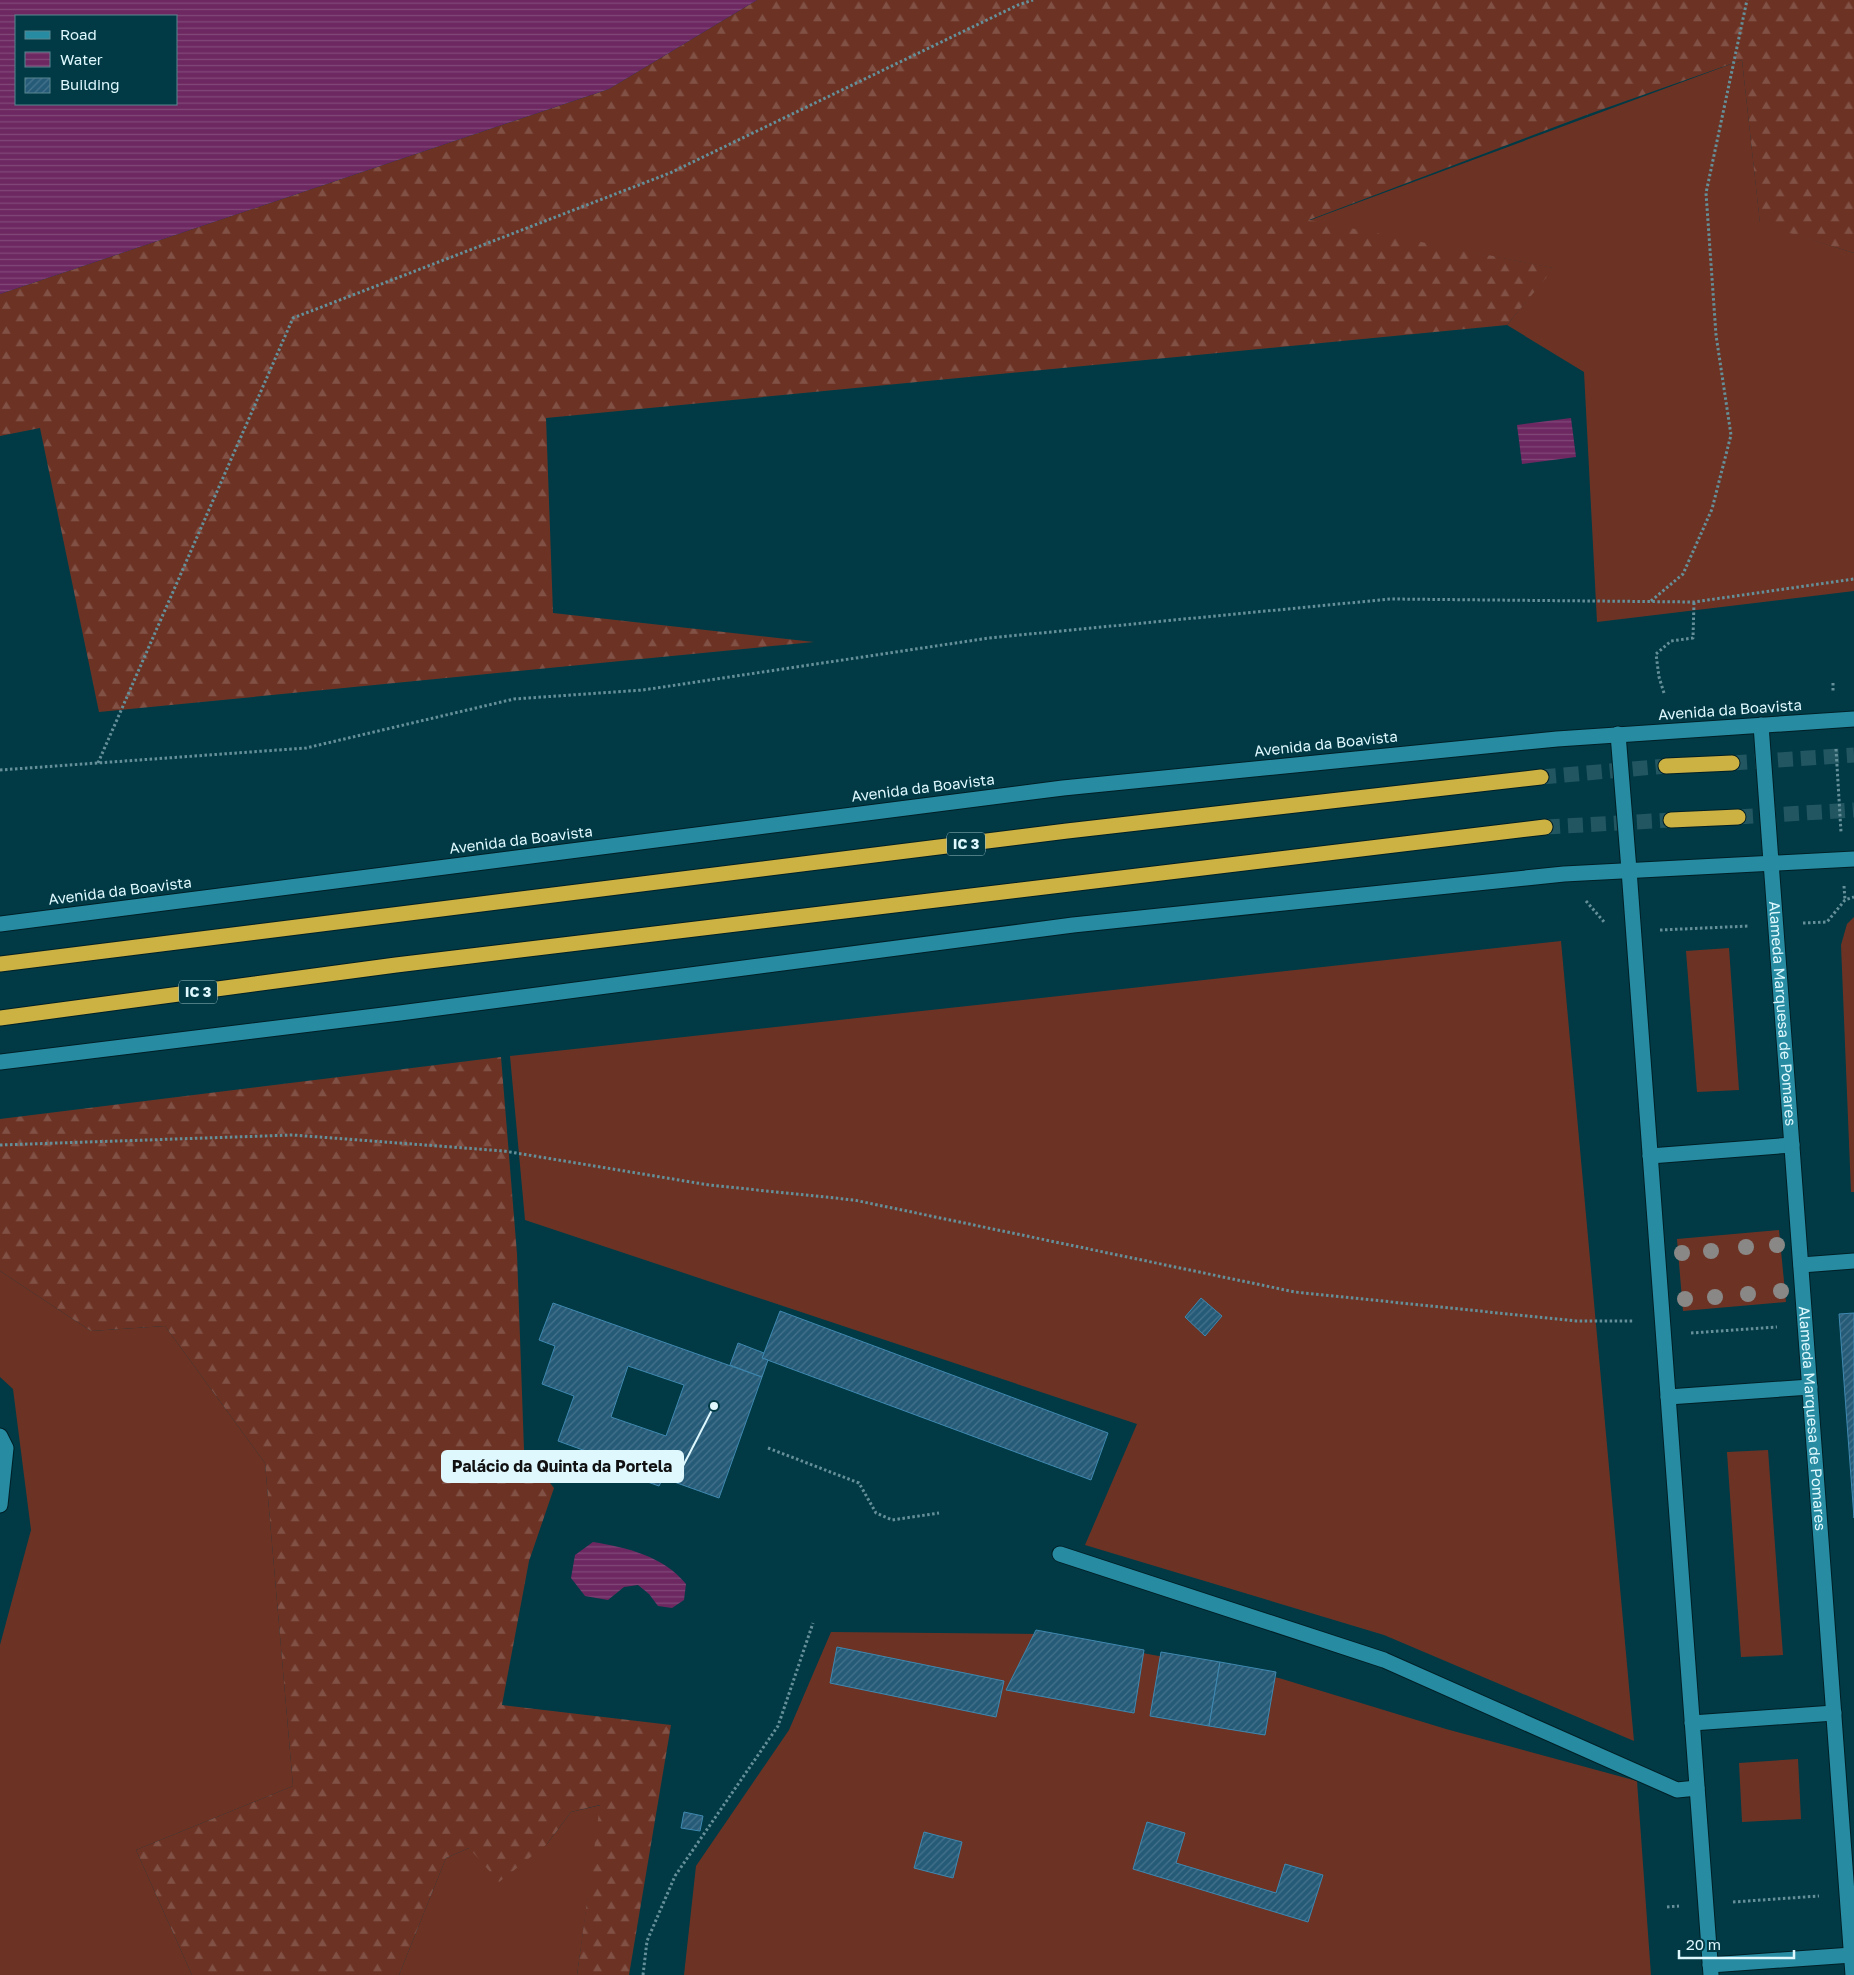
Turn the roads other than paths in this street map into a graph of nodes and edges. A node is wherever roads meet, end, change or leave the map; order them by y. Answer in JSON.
{"nodes":[{"id":1,"x":1854,"y":719,"type":"edge"},
{"id":2,"x":1761,"y":725,"type":"junction"},
{"id":3,"x":1618,"y":734,"type":"junction"},
{"id":4,"x":1732,"y":763,"type":"tunnel mouth"},
{"id":5,"x":1666,"y":766,"type":"tunnel mouth"},
{"id":6,"x":1541,"y":777,"type":"tunnel mouth"},
{"id":7,"x":1738,"y":817,"type":"tunnel mouth"},
{"id":8,"x":1671,"y":820,"type":"tunnel mouth"},
{"id":9,"x":1545,"y":827,"type":"tunnel mouth"},
{"id":10,"x":1848,"y":859,"type":"edge"},
{"id":11,"x":1771,"y":862,"type":"junction"},
{"id":12,"x":1629,"y":870,"type":"junction"},
{"id":13,"x":0,"y":924,"type":"edge"},
{"id":14,"x":0,"y":964,"type":"edge"},
{"id":15,"x":0,"y":1018,"type":"edge"},
{"id":16,"x":0,"y":1062,"type":"edge"},
{"id":17,"x":1792,"y":1145,"type":"junction"},
{"id":18,"x":1650,"y":1156,"type":"junction"},
{"id":19,"x":1854,"y":1261,"type":"edge"},
{"id":20,"x":1801,"y":1265,"type":"junction"},
{"id":21,"x":1810,"y":1387,"type":"junction"},
{"id":22,"x":1668,"y":1398,"type":"junction"},
{"id":23,"x":0,"y":1436,"type":"edge"},
{"id":24,"x":0,"y":1504,"type":"edge"},
{"id":25,"x":1060,"y":1554,"type":"dead end"},
{"id":26,"x":1834,"y":1713,"type":"junction"},
{"id":27,"x":1692,"y":1723,"type":"junction"},
{"id":28,"x":1697,"y":1788,"type":"junction"},
{"id":29,"x":1848,"y":1831,"type":"edge"},
{"id":30,"x":1852,"y":1955,"type":"junction"},
{"id":31,"x":1710,"y":1970,"type":"edge"},
{"id":32,"x":1853,"y":1975,"type":"edge"}],
"edges":[{"from":1,"to":2,"type":"street","name":"Avenida da Boavista"},
{"from":2,"to":3,"type":"street","name":"Avenida da Boavista"},
{"from":2,"to":11,"type":"street","name":"Alameda Marquesa de Pomares"},
{"from":3,"to":12,"type":"street"},
{"from":3,"to":13,"type":"street","name":"Avenida da Boavista"},
{"from":4,"to":5,"type":"highway"},
{"from":6,"to":14,"type":"highway","number":"IC 3"},
{"from":7,"to":8,"type":"highway"},
{"from":9,"to":15,"type":"highway","number":"IC 3"},
{"from":10,"to":11,"type":"street"},
{"from":11,"to":12,"type":"street"},
{"from":11,"to":17,"type":"street","name":"Alameda Marquesa de Pomares"},
{"from":12,"to":16,"type":"street"},
{"from":12,"to":18,"type":"street"},
{"from":17,"to":18,"type":"street"},
{"from":17,"to":20,"type":"street","name":"Alameda Marquesa de Pomares"},
{"from":18,"to":22,"type":"street"},
{"from":19,"to":20,"type":"street"},
{"from":20,"to":21,"type":"street","name":"Alameda Marquesa de Pomares"},
{"from":21,"to":22,"type":"street"},
{"from":21,"to":26,"type":"street","name":"Alameda Marquesa de Pomares"},
{"from":22,"to":27,"type":"street"},
{"from":23,"to":24,"type":"street"},
{"from":25,"to":28,"type":"street"},
{"from":26,"to":27,"type":"street"},
{"from":26,"to":29,"type":"street","name":"Alameda Marquesa de Pomares"},
{"from":27,"to":28,"type":"street"},
{"from":28,"to":31,"type":"street"},
{"from":29,"to":30,"type":"street","name":"Alameda Marquesa de Pomares"},
{"from":30,"to":31,"type":"street"},
{"from":30,"to":32,"type":"street","name":"Alameda Marquesa de Pomares"}]}
